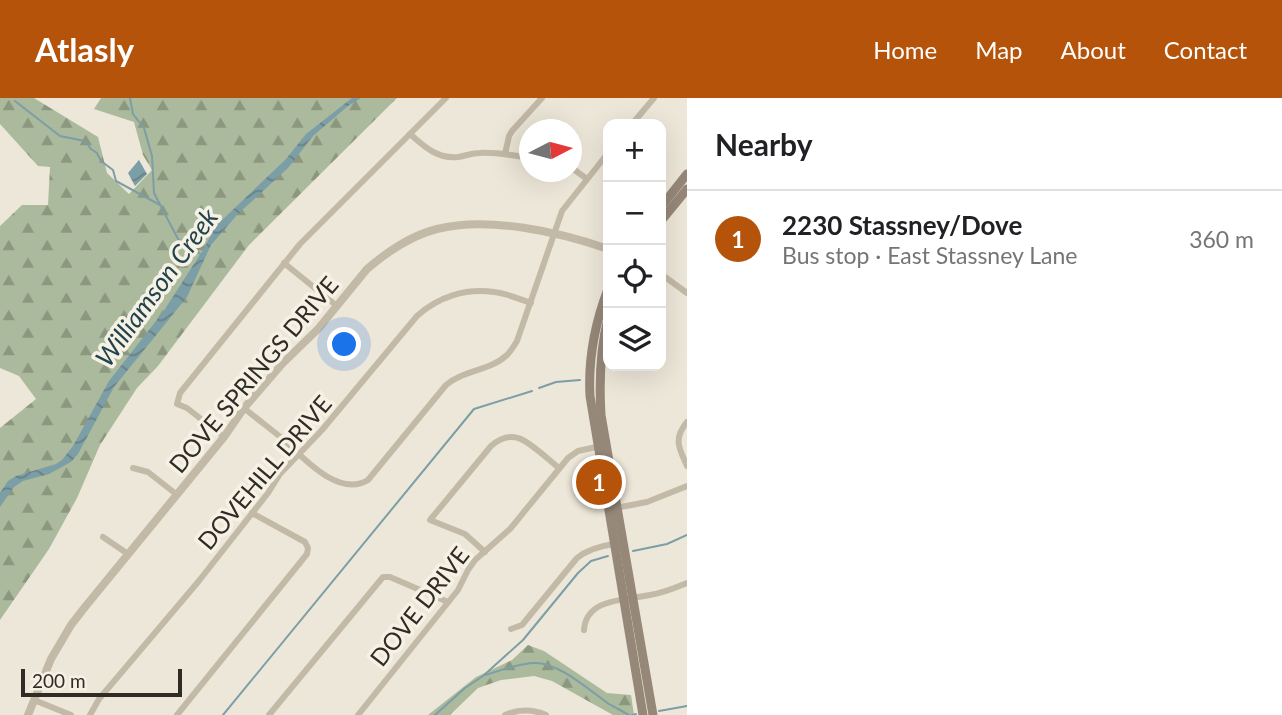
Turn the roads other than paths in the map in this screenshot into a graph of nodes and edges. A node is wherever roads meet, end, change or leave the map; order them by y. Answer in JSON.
{"nodes":[{"id":1,"x":446,"y":98,"type":"edge"},
{"id":2,"x":542,"y":98,"type":"edge"},
{"id":3,"x":654,"y":98,"type":"edge"},
{"id":4,"x":636,"y":119,"type":"edge"},
{"id":5,"x":410,"y":134,"type":"junction"},
{"id":6,"x":505,"y":154,"type":"junction"},
{"id":7,"x":519,"y":156,"type":"edge"},
{"id":8,"x":603,"y":159,"type":"edge"},
{"id":9,"x":687,"y":174,"type":"edge"},
{"id":10,"x":582,"y":175,"type":"edge"},
{"id":11,"x":587,"y":179,"type":"junction"},
{"id":12,"x":687,"y":189,"type":"edge"},
{"id":13,"x":666,"y":201,"type":"edge"},
{"id":14,"x":666,"y":215,"type":"edge"},
{"id":15,"x":555,"y":234,"type":"junction"},
{"id":16,"x":603,"y":248,"type":"edge"},
{"id":17,"x":284,"y":263,"type":"junction"},
{"id":18,"x":666,"y":278,"type":"edge"},
{"id":19,"x":687,"y":293,"type":"edge"},
{"id":20,"x":531,"y":303,"type":"junction"},
{"id":21,"x":603,"y":304,"type":"edge"},
{"id":22,"x":337,"y":306,"type":"junction"},
{"id":23,"x":601,"y":347,"type":"edge"},
{"id":24,"x":244,"y":408,"type":"junction"},
{"id":25,"x":687,"y":422,"type":"edge"},
{"id":26,"x":224,"y":437,"type":"junction"},
{"id":27,"x":602,"y":446,"type":"junction"},
{"id":28,"x":298,"y":455,"type":"junction"},
{"id":29,"x":687,"y":467,"type":"edge"},
{"id":30,"x":133,"y":468,"type":"dead end"},
{"id":31,"x":559,"y":468,"type":"junction"},
{"id":32,"x":687,"y":486,"type":"edge"},
{"id":33,"x":176,"y":494,"type":"junction"},
{"id":34,"x":613,"y":509,"type":"junction"},
{"id":35,"x":252,"y":513,"type":"junction"},
{"id":36,"x":103,"y":537,"type":"dead end"},
{"id":37,"x":485,"y":552,"type":"junction"},
{"id":38,"x":619,"y":552,"type":"junction"},
{"id":39,"x":128,"y":554,"type":"junction"},
{"id":40,"x":687,"y":583,"type":"edge"},
{"id":41,"x":628,"y":599,"type":"junction"},
{"id":42,"x":448,"y":602,"type":"junction"},
{"id":43,"x":511,"y":629,"type":"dead end"},
{"id":44,"x":584,"y":630,"type":"dead end"},
{"id":45,"x":34,"y":700,"type":"junction"},
{"id":46,"x":647,"y":711,"type":"edge"},
{"id":47,"x":28,"y":715,"type":"edge"},
{"id":48,"x":71,"y":715,"type":"edge"},
{"id":49,"x":90,"y":715,"type":"edge"},
{"id":50,"x":177,"y":715,"type":"edge"},
{"id":51,"x":269,"y":715,"type":"edge"},
{"id":52,"x":358,"y":715,"type":"edge"},
{"id":53,"x":505,"y":715,"type":"edge"},
{"id":54,"x":546,"y":715,"type":"edge"}],
"edges":[{"from":1,"to":5,"type":"street"},
{"from":2,"to":6,"type":"street"},
{"from":3,"to":4,"type":"street"},
{"from":5,"to":6,"type":"street"},
{"from":5,"to":17,"type":"street"},
{"from":6,"to":7,"type":"street"},
{"from":8,"to":11,"type":"street"},
{"from":9,"to":13,"type":"main road"},
{"from":10,"to":11,"type":"street"},
{"from":11,"to":15,"type":"street"},
{"from":12,"to":14,"type":"main road"},
{"from":15,"to":16,"type":"street","name":"DOVE SPRINGS DRIVE"},
{"from":15,"to":20,"type":"street"},
{"from":15,"to":22,"type":"street","name":"DOVE SPRINGS DRIVE"},
{"from":17,"to":22,"type":"street"},
{"from":17,"to":26,"type":"street"},
{"from":18,"to":19,"type":"street"},
{"from":20,"to":28,"type":"street","name":"DOVEHILL DRIVE"},
{"from":20,"to":28,"type":"street"},
{"from":21,"to":23,"type":"main road"},
{"from":22,"to":24,"type":"street","name":"DOVE SPRINGS DRIVE"},
{"from":23,"to":27,"type":"main road"},
{"from":24,"to":26,"type":"street","name":"DOVE SPRINGS DRIVE"},
{"from":24,"to":28,"type":"street"},
{"from":25,"to":29,"type":"street"},
{"from":26,"to":33,"type":"street","name":"DOVE SPRINGS DRIVE"},
{"from":27,"to":31,"type":"street","name":"DOVE DRIVE"},
{"from":27,"to":34,"type":"main road"},
{"from":28,"to":35,"type":"street","name":"DOVEHILL DRIVE"},
{"from":30,"to":33,"type":"street"},
{"from":31,"to":37,"type":"street","name":"DOVE DRIVE"},
{"from":31,"to":37,"type":"street"},
{"from":32,"to":34,"type":"street"},
{"from":33,"to":39,"type":"street","name":"DOVE SPRINGS DRIVE"},
{"from":34,"to":38,"type":"main road"},
{"from":35,"to":49,"type":"street","name":"DOVEHILL DRIVE"},
{"from":35,"to":50,"type":"street"},
{"from":36,"to":39,"type":"street"},
{"from":37,"to":42,"type":"street","name":"DOVE DRIVE"},
{"from":38,"to":41,"type":"main road"},
{"from":38,"to":43,"type":"street"},
{"from":39,"to":45,"type":"street","name":"DOVE SPRINGS DRIVE"},
{"from":40,"to":41,"type":"street"},
{"from":41,"to":44,"type":"street"},
{"from":41,"to":46,"type":"main road"},
{"from":42,"to":51,"type":"street"},
{"from":42,"to":52,"type":"street","name":"DOVE DRIVE"},
{"from":45,"to":47,"type":"street","name":"DOVE SPRINGS DRIVE"},
{"from":45,"to":48,"type":"street"},
{"from":53,"to":54,"type":"street"}]}
